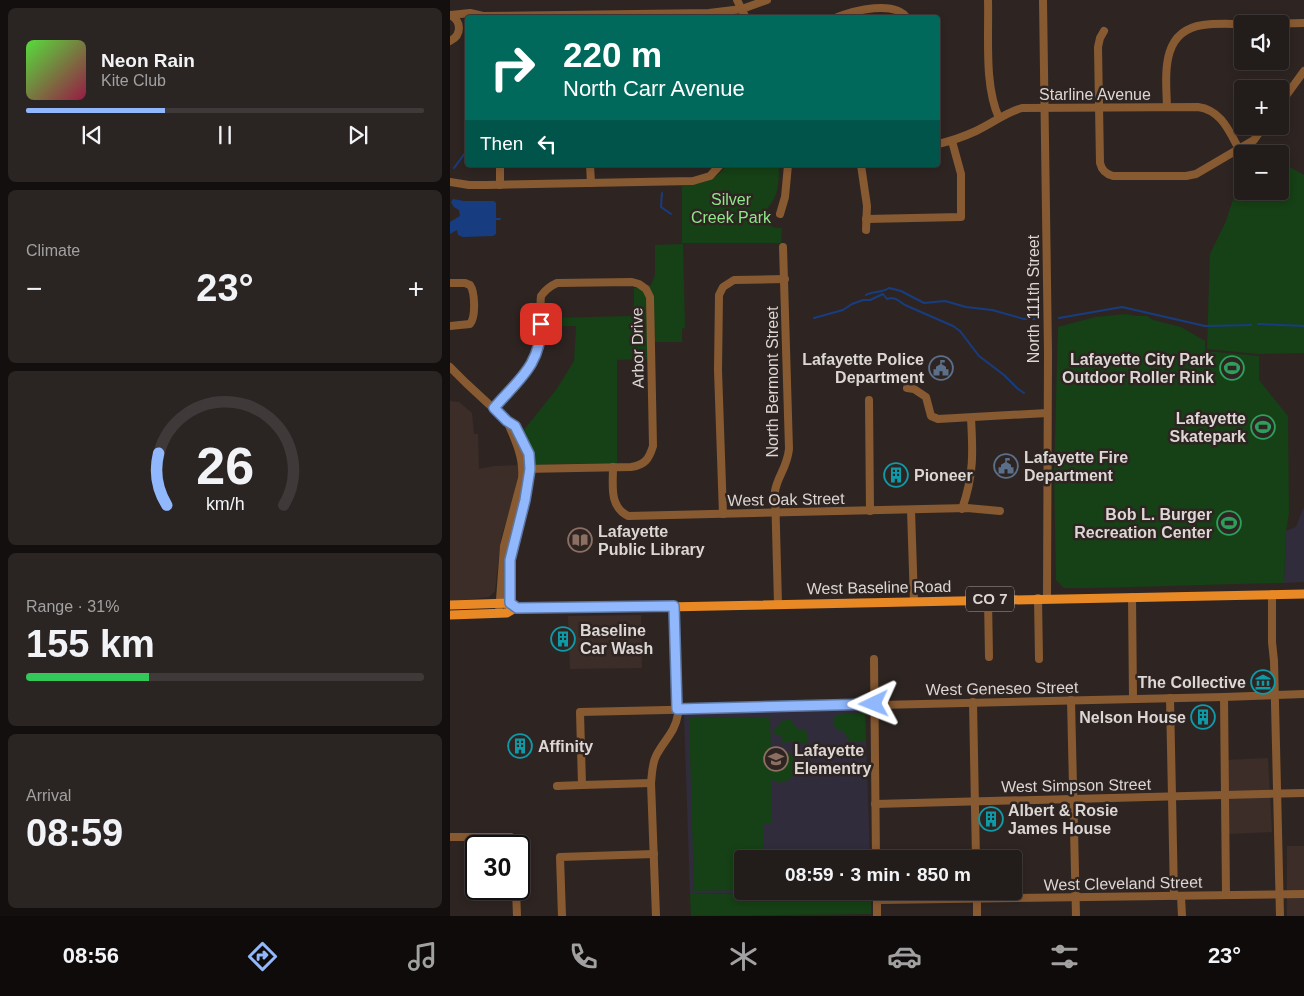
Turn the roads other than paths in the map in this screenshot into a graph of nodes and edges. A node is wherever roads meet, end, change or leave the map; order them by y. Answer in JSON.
{"nodes":[{"id":1,"x":737,"y":0,"type":"edge"},
{"id":2,"x":767,"y":0,"type":"edge"},
{"id":3,"x":988,"y":0,"type":"edge"},
{"id":4,"x":1043,"y":0,"type":"edge"},
{"id":5,"x":742,"y":9,"type":"junction"},
{"id":6,"x":450,"y":15,"type":"edge"},
{"id":7,"x":474,"y":15,"type":"edge"},
{"id":8,"x":627,"y":15,"type":"edge"},
{"id":9,"x":745,"y":15,"type":"edge"},
{"id":10,"x":843,"y":15,"type":"edge"},
{"id":11,"x":906,"y":15,"type":"edge"},
{"id":12,"x":1289,"y":23,"type":"edge"},
{"id":13,"x":1304,"y":23,"type":"edge"},
{"id":14,"x":1234,"y":24,"type":"edge"},
{"id":15,"x":465,"y":26,"type":"edge"},
{"id":16,"x":459,"y":29,"type":"junction"},
{"id":17,"x":1104,"y":31,"type":"dead end"},
{"id":18,"x":450,"y":41,"type":"edge"},
{"id":19,"x":1304,"y":71,"type":"edge"},
{"id":20,"x":1289,"y":92,"type":"edge"},
{"id":21,"x":1044,"y":107,"type":"junction"},
{"id":22,"x":1099,"y":108,"type":"junction"},
{"id":23,"x":1167,"y":108,"type":"junction"},
{"id":24,"x":999,"y":118,"type":"junction"},
{"id":25,"x":1258,"y":135,"type":"edge"},
{"id":26,"x":952,"y":141,"type":"junction"},
{"id":27,"x":940,"y":144,"type":"edge"},
{"id":28,"x":1237,"y":145,"type":"edge"},
{"id":29,"x":1246,"y":145,"type":"edge"},
{"id":30,"x":1234,"y":152,"type":"edge"},
{"id":31,"x":500,"y":167,"type":"edge"},
{"id":32,"x":590,"y":167,"type":"edge"},
{"id":33,"x":718,"y":167,"type":"edge"},
{"id":34,"x":788,"y":167,"type":"edge"},
{"id":35,"x":861,"y":167,"type":"edge"},
{"id":36,"x":450,"y":182,"type":"edge"},
{"id":37,"x":591,"y":183,"type":"junction"},
{"id":38,"x":500,"y":185,"type":"junction"},
{"id":39,"x":780,"y":214,"type":"dead end"},
{"id":40,"x":866,"y":219,"type":"junction"},
{"id":41,"x":866,"y":230,"type":"dead end"},
{"id":42,"x":784,"y":247,"type":"dead end"},
{"id":43,"x":785,"y":279,"type":"junction"},
{"id":44,"x":450,"y":283,"type":"edge"},
{"id":45,"x":450,"y":326,"type":"edge"},
{"id":46,"x":450,"y":367,"type":"edge"},
{"id":47,"x":907,"y":388,"type":"dead end"},
{"id":48,"x":869,"y":400,"type":"dead end"},
{"id":49,"x":494,"y":408,"type":"junction"},
{"id":50,"x":1047,"y":413,"type":"junction"},
{"id":51,"x":971,"y":418,"type":"junction"},
{"id":52,"x":613,"y":467,"type":"junction"},
{"id":53,"x":526,"y":469,"type":"junction"},
{"id":54,"x":962,"y":509,"type":"junction"},
{"id":55,"x":911,"y":510,"type":"junction"},
{"id":56,"x":870,"y":511,"type":"junction"},
{"id":57,"x":1000,"y":511,"type":"dead end"},
{"id":58,"x":775,"y":512,"type":"junction"},
{"id":59,"x":723,"y":514,"type":"junction"},
{"id":60,"x":1272,"y":594,"type":"junction"},
{"id":61,"x":1304,"y":594,"type":"edge"},
{"id":62,"x":1132,"y":597,"type":"junction"},
{"id":63,"x":1042,"y":598,"type":"junction"},
{"id":64,"x":988,"y":599,"type":"junction"},
{"id":65,"x":914,"y":601,"type":"junction"},
{"id":66,"x":778,"y":604,"type":"junction"},
{"id":67,"x":450,"y":605,"type":"edge"},
{"id":68,"x":509,"y":605,"type":"junction"},
{"id":69,"x":674,"y":606,"type":"junction"},
{"id":70,"x":503,"y":613,"type":"junction"},
{"id":71,"x":450,"y":615,"type":"edge"},
{"id":72,"x":990,"y":657,"type":"dead end"},
{"id":73,"x":874,"y":659,"type":"dead end"},
{"id":74,"x":1040,"y":659,"type":"dead end"},
{"id":75,"x":1304,"y":694,"type":"edge"},
{"id":76,"x":1275,"y":695,"type":"junction"},
{"id":77,"x":1170,"y":698,"type":"junction"},
{"id":78,"x":1224,"y":698,"type":"junction"},
{"id":79,"x":1134,"y":699,"type":"junction"},
{"id":80,"x":1071,"y":700,"type":"junction"},
{"id":81,"x":973,"y":702,"type":"junction"},
{"id":82,"x":874,"y":704,"type":"junction"},
{"id":83,"x":677,"y":709,"type":"junction"},
{"id":84,"x":651,"y":783,"type":"junction"},
{"id":85,"x":582,"y":785,"type":"junction"},
{"id":86,"x":557,"y":786,"type":"dead end"},
{"id":87,"x":1304,"y":793,"type":"edge"},
{"id":88,"x":1276,"y":794,"type":"junction"},
{"id":89,"x":1224,"y":796,"type":"junction"},
{"id":90,"x":1172,"y":797,"type":"junction"},
{"id":91,"x":1073,"y":798,"type":"junction"},
{"id":92,"x":975,"y":800,"type":"junction"},
{"id":93,"x":875,"y":804,"type":"junction"},
{"id":94,"x":450,"y":837,"type":"edge"},
{"id":95,"x":465,"y":837,"type":"edge"},
{"id":96,"x":876,"y":850,"type":"edge"},
{"id":97,"x":976,"y":850,"type":"edge"},
{"id":98,"x":654,"y":854,"type":"junction"},
{"id":99,"x":1304,"y":894,"type":"edge"},
{"id":100,"x":1226,"y":895,"type":"junction"},
{"id":101,"x":1280,"y":895,"type":"junction"},
{"id":102,"x":1022,"y":896,"type":"edge"},
{"id":103,"x":1178,"y":896,"type":"junction"},
{"id":104,"x":1075,"y":897,"type":"junction"},
{"id":105,"x":516,"y":900,"type":"edge"},
{"id":106,"x":877,"y":900,"type":"edge"},
{"id":107,"x":977,"y":900,"type":"edge"},
{"id":108,"x":517,"y":916,"type":"edge"},
{"id":109,"x":562,"y":916,"type":"edge"},
{"id":110,"x":656,"y":916,"type":"edge"},
{"id":111,"x":877,"y":916,"type":"edge"},
{"id":112,"x":977,"y":916,"type":"edge"},
{"id":113,"x":1076,"y":916,"type":"edge"},
{"id":114,"x":1182,"y":916,"type":"edge"},
{"id":115,"x":1280,"y":916,"type":"edge"}],
"edges":[{"from":1,"to":5,"type":"street"},
{"from":2,"to":5,"type":"street"},
{"from":3,"to":24,"type":"street"},
{"from":4,"to":21,"type":"street","name":"North 111th Street"},
{"from":5,"to":8,"type":"street"},
{"from":5,"to":9,"type":"street"},
{"from":6,"to":7,"type":"street"},
{"from":6,"to":16,"type":"street"},
{"from":10,"to":11,"type":"street"},
{"from":12,"to":13,"type":"street"},
{"from":14,"to":23,"type":"street"},
{"from":15,"to":16,"type":"street"},
{"from":16,"to":18,"type":"street"},
{"from":17,"to":22,"type":"street"},
{"from":19,"to":20,"type":"street"},
{"from":21,"to":22,"type":"street","name":"Starline Avenue"},
{"from":21,"to":24,"type":"street","name":"Starline Avenue"},
{"from":21,"to":50,"type":"street","name":"North 111th Street"},
{"from":22,"to":23,"type":"street","name":"Starline Avenue"},
{"from":22,"to":30,"type":"street"},
{"from":23,"to":28,"type":"street","name":"Starline Avenue"},
{"from":24,"to":26,"type":"street","name":"Starline Avenue"},
{"from":25,"to":29,"type":"street"},
{"from":26,"to":27,"type":"street","name":"Starline Avenue"},
{"from":26,"to":40,"type":"street"},
{"from":31,"to":38,"type":"street"},
{"from":32,"to":37,"type":"street"},
{"from":33,"to":37,"type":"street"},
{"from":34,"to":39,"type":"street"},
{"from":35,"to":40,"type":"street"},
{"from":36,"to":38,"type":"street"},
{"from":37,"to":38,"type":"street"},
{"from":40,"to":41,"type":"street"},
{"from":42,"to":43,"type":"street","name":"North Bermont Street"},
{"from":43,"to":58,"type":"street","name":"North Bermont Street"},
{"from":43,"to":59,"type":"street"},
{"from":44,"to":45,"type":"street"},
{"from":46,"to":49,"type":"street"},
{"from":47,"to":51,"type":"street"},
{"from":48,"to":56,"type":"street"},
{"from":49,"to":52,"type":"street","name":"Arbor Drive"},
{"from":49,"to":53,"type":"street"},
{"from":50,"to":51,"type":"street"},
{"from":50,"to":63,"type":"street","name":"North 111th Street"},
{"from":51,"to":54,"type":"street"},
{"from":52,"to":53,"type":"street","name":"Arbor Drive"},
{"from":52,"to":59,"type":"street","name":"West Oak Street"},
{"from":53,"to":68,"type":"street"},
{"from":54,"to":55,"type":"street","name":"West Oak Street"},
{"from":54,"to":57,"type":"street","name":"West Oak Street"},
{"from":55,"to":56,"type":"street","name":"West Oak Street"},
{"from":55,"to":65,"type":"street"},
{"from":56,"to":58,"type":"street","name":"West Oak Street"},
{"from":58,"to":59,"type":"street","name":"West Oak Street"},
{"from":58,"to":66,"type":"street","name":"North Bermont Street"},
{"from":60,"to":61,"type":"main road","number":"CO 7"},
{"from":60,"to":62,"type":"main road","name":"West Baseline Road","number":"CO 7"},
{"from":60,"to":76,"type":"street"},
{"from":62,"to":63,"type":"main road","name":"West Baseline Road","number":"CO 7"},
{"from":62,"to":79,"type":"street"},
{"from":63,"to":64,"type":"main road","name":"West Baseline Road","number":"CO 7"},
{"from":63,"to":74,"type":"street","name":"North 111th Street"},
{"from":64,"to":65,"type":"main road","name":"West Baseline Road","number":"CO 7"},
{"from":64,"to":72,"type":"street"},
{"from":65,"to":66,"type":"main road","name":"West Baseline Road","number":"CO 7"},
{"from":66,"to":69,"type":"main road","name":"West Baseline Road","number":"CO 7"},
{"from":67,"to":68,"type":"main road","name":"West Baseline Road","number":"CO 7"},
{"from":68,"to":69,"type":"main road","name":"West Baseline Road","number":"CO 7"},
{"from":68,"to":70,"type":"main road","name":"West Baseline Road","number":"CO 7"},
{"from":68,"to":70,"type":"street"},
{"from":69,"to":83,"type":"street"},
{"from":70,"to":71,"type":"main road","name":"West Baseline Road","number":"CO 7"},
{"from":73,"to":82,"type":"street"},
{"from":75,"to":76,"type":"street","name":"West Geneseo Street"},
{"from":76,"to":78,"type":"street","name":"West Geneseo Street"},
{"from":76,"to":88,"type":"street"},
{"from":77,"to":78,"type":"street","name":"West Geneseo Street"},
{"from":77,"to":79,"type":"street","name":"West Geneseo Street"},
{"from":77,"to":90,"type":"street"},
{"from":78,"to":89,"type":"street"},
{"from":79,"to":80,"type":"street","name":"West Geneseo Street"},
{"from":80,"to":81,"type":"street","name":"West Geneseo Street"},
{"from":80,"to":91,"type":"street"},
{"from":81,"to":82,"type":"street","name":"West Geneseo Street"},
{"from":81,"to":92,"type":"street"},
{"from":82,"to":83,"type":"street","name":"West Geneseo Street"},
{"from":82,"to":93,"type":"street"},
{"from":83,"to":84,"type":"street"},
{"from":83,"to":85,"type":"street","name":"West Geneseo Street"},
{"from":84,"to":85,"type":"street"},
{"from":84,"to":98,"type":"street"},
{"from":85,"to":86,"type":"street"},
{"from":87,"to":88,"type":"street","name":"West Simpson Street"},
{"from":88,"to":89,"type":"street","name":"West Simpson Street"},
{"from":88,"to":101,"type":"street"},
{"from":89,"to":90,"type":"street","name":"West Simpson Street"},
{"from":89,"to":100,"type":"street"},
{"from":90,"to":91,"type":"street","name":"West Simpson Street"},
{"from":90,"to":103,"type":"street"},
{"from":91,"to":92,"type":"street","name":"West Simpson Street"},
{"from":91,"to":104,"type":"street"},
{"from":92,"to":93,"type":"street","name":"West Simpson Street"},
{"from":92,"to":97,"type":"street"},
{"from":93,"to":96,"type":"street"},
{"from":94,"to":95,"type":"street"},
{"from":98,"to":109,"type":"street"},
{"from":98,"to":110,"type":"street"},
{"from":99,"to":101,"type":"street","name":"West Cleveland Street"},
{"from":100,"to":101,"type":"street","name":"West Cleveland Street"},
{"from":100,"to":103,"type":"street","name":"West Cleveland Street"},
{"from":101,"to":115,"type":"street"},
{"from":102,"to":104,"type":"street","name":"West Cleveland Street"},
{"from":103,"to":104,"type":"street","name":"West Cleveland Street"},
{"from":103,"to":114,"type":"street"},
{"from":104,"to":113,"type":"street"},
{"from":105,"to":108,"type":"street"},
{"from":106,"to":111,"type":"street"},
{"from":107,"to":112,"type":"street"}]}
